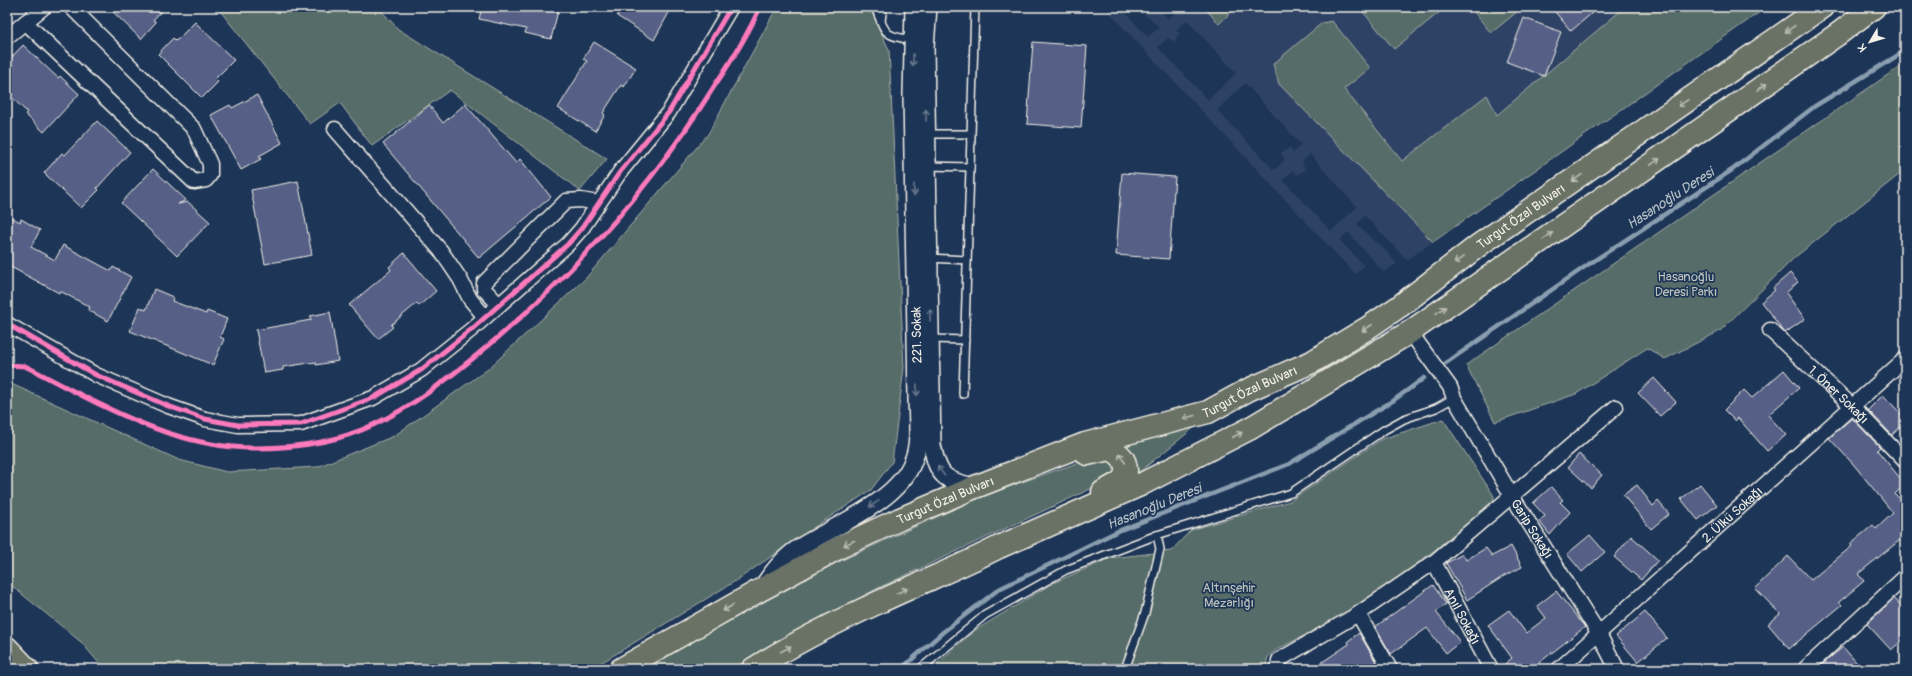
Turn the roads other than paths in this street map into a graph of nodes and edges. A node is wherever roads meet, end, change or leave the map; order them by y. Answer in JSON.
{"nodes":[{"id":1,"x":44,"y":7,"type":"edge"},
{"id":2,"x":71,"y":7,"type":"edge"},
{"id":3,"x":731,"y":7,"type":"edge"},
{"id":4,"x":875,"y":7,"type":"edge"},
{"id":5,"x":883,"y":7,"type":"edge"},
{"id":6,"x":914,"y":7,"type":"edge"},
{"id":7,"x":928,"y":7,"type":"edge"},
{"id":8,"x":975,"y":7,"type":"edge"},
{"id":9,"x":1822,"y":7,"type":"edge"},
{"id":10,"x":1874,"y":7,"type":"edge"},
{"id":11,"x":881,"y":21,"type":"junction"},
{"id":12,"x":26,"y":22,"type":"junction"},
{"id":13,"x":7,"y":37,"type":"edge"},
{"id":14,"x":913,"y":40,"type":"junction"},
{"id":15,"x":334,"y":128,"type":"dead end"},
{"id":16,"x":926,"y":134,"type":"junction"},
{"id":17,"x":972,"y":134,"type":"junction"},
{"id":18,"x":927,"y":166,"type":"junction"},
{"id":19,"x":970,"y":167,"type":"junction"},
{"id":20,"x":598,"y":203,"type":"junction"},
{"id":21,"x":929,"y":258,"type":"junction"},
{"id":22,"x":967,"y":260,"type":"junction"},
{"id":23,"x":499,"y":305,"type":"junction"},
{"id":24,"x":1400,"y":306,"type":"junction"},
{"id":25,"x":485,"y":317,"type":"junction"},
{"id":26,"x":7,"y":324,"type":"edge"},
{"id":27,"x":1770,"y":330,"type":"dead end"},
{"id":28,"x":1410,"y":332,"type":"junction"},
{"id":29,"x":931,"y":339,"type":"junction"},
{"id":30,"x":965,"y":340,"type":"junction"},
{"id":31,"x":1905,"y":359,"type":"edge"},
{"id":32,"x":1452,"y":393,"type":"junction"},
{"id":33,"x":964,"y":394,"type":"dead end"},
{"id":34,"x":1852,"y":406,"type":"junction"},
{"id":35,"x":1616,"y":407,"type":"dead end"},
{"id":36,"x":1905,"y":461,"type":"edge"},
{"id":37,"x":975,"y":487,"type":"junction"},
{"id":38,"x":1512,"y":496,"type":"junction"},
{"id":39,"x":1157,"y":535,"type":"junction"},
{"id":40,"x":999,"y":546,"type":"junction"},
{"id":41,"x":1434,"y":562,"type":"junction"},
{"id":42,"x":1905,"y":577,"type":"edge"},
{"id":43,"x":762,"y":589,"type":"junction"},
{"id":44,"x":1358,"y":614,"type":"junction"},
{"id":45,"x":1599,"y":634,"type":"junction"},
{"id":46,"x":7,"y":648,"type":"edge"},
{"id":47,"x":27,"y":669,"type":"edge"},
{"id":48,"x":621,"y":669,"type":"edge"},
{"id":49,"x":752,"y":669,"type":"edge"},
{"id":50,"x":920,"y":669,"type":"edge"},
{"id":51,"x":1125,"y":669,"type":"edge"},
{"id":52,"x":1278,"y":669,"type":"edge"},
{"id":53,"x":1390,"y":669,"type":"edge"},
{"id":54,"x":1491,"y":669,"type":"edge"},
{"id":55,"x":1559,"y":669,"type":"edge"},
{"id":56,"x":1618,"y":669,"type":"edge"},
{"id":57,"x":1805,"y":669,"type":"edge"}],
"edges":[{"from":1,"to":12,"type":"street"},
{"from":2,"to":12,"type":"street"},
{"from":3,"to":20,"type":"street"},
{"from":4,"to":11,"type":"lane"},
{"from":5,"to":11,"type":"lane"},
{"from":6,"to":14,"type":"street","name":"221. Sokak"},
{"from":16,"to":7,"type":"street","name":"221. Sokak","one_way":true},
{"from":8,"to":17,"type":"lane"},
{"from":9,"to":24,"type":"main road","name":"Turgut Özal Bulvarı","one_way":true},
{"from":28,"to":10,"type":"main road","one_way":true},
{"from":11,"to":14,"type":"lane"},
{"from":12,"to":13,"type":"street"},
{"from":14,"to":43,"type":"street","name":"221. Sokak","one_way":true},
{"from":15,"to":25,"type":"street"},
{"from":16,"to":17,"type":"lane"},
{"from":16,"to":18,"type":"street","name":"221. Sokak"},
{"from":17,"to":19,"type":"lane"},
{"from":18,"to":19,"type":"lane"},
{"from":18,"to":21,"type":"street","name":"221. Sokak"},
{"from":19,"to":22,"type":"lane"},
{"from":20,"to":23,"type":"street"},
{"from":20,"to":23,"type":"street"},
{"from":21,"to":22,"type":"lane"},
{"from":29,"to":21,"type":"street","name":"221. Sokak","one_way":true},
{"from":22,"to":30,"type":"lane"},
{"from":23,"to":25,"type":"street"},
{"from":24,"to":28,"type":"main road"},
{"from":24,"to":37,"type":"main road","name":"Turgut Özal Bulvarı","one_way":true},
{"from":25,"to":26,"type":"street"},
{"from":27,"to":34,"type":"street","name":"1. Öner Sokağı"},
{"from":28,"to":32,"type":"street","name":"Garip Sokağı"},
{"from":40,"to":28,"type":"main road","one_way":true},
{"from":29,"to":30,"type":"lane"},
{"from":37,"to":29,"type":"street","name":"221. Sokak","one_way":true},
{"from":30,"to":33,"type":"lane"},
{"from":31,"to":34,"type":"street","name":"2. Ülkü Sokağı"},
{"from":32,"to":38,"type":"street","name":"Garip Sokağı"},
{"from":32,"to":39,"type":"lane"},
{"from":34,"to":36,"type":"street","name":"1. Öner Sokağı"},
{"from":34,"to":45,"type":"street","name":"2. Ülkü Sokağı"},
{"from":35,"to":38,"type":"street"},
{"from":40,"to":37,"type":"main road","one_way":true},
{"from":37,"to":43,"type":"main road","name":"Turgut Özal Bulvarı","one_way":true},
{"from":38,"to":41,"type":"street"},
{"from":38,"to":45,"type":"street","name":"Garip Sokağı"},
{"from":39,"to":50,"type":"lane"},
{"from":39,"to":51,"type":"lane"},
{"from":49,"to":40,"type":"main road","one_way":true},
{"from":41,"to":44,"type":"street"},
{"from":41,"to":54,"type":"street","name":"Anıl Sokağı"},
{"from":42,"to":57,"type":"street"},
{"from":43,"to":48,"type":"main road","name":"Turgut Özal Bulvarı","one_way":true},
{"from":44,"to":52,"type":"street"},
{"from":44,"to":53,"type":"street"},
{"from":45,"to":55,"type":"street","name":"2. Ülkü Sokağı"},
{"from":45,"to":56,"type":"street","name":"Garip Sokağı"},
{"from":46,"to":47,"type":"main road"}]}
